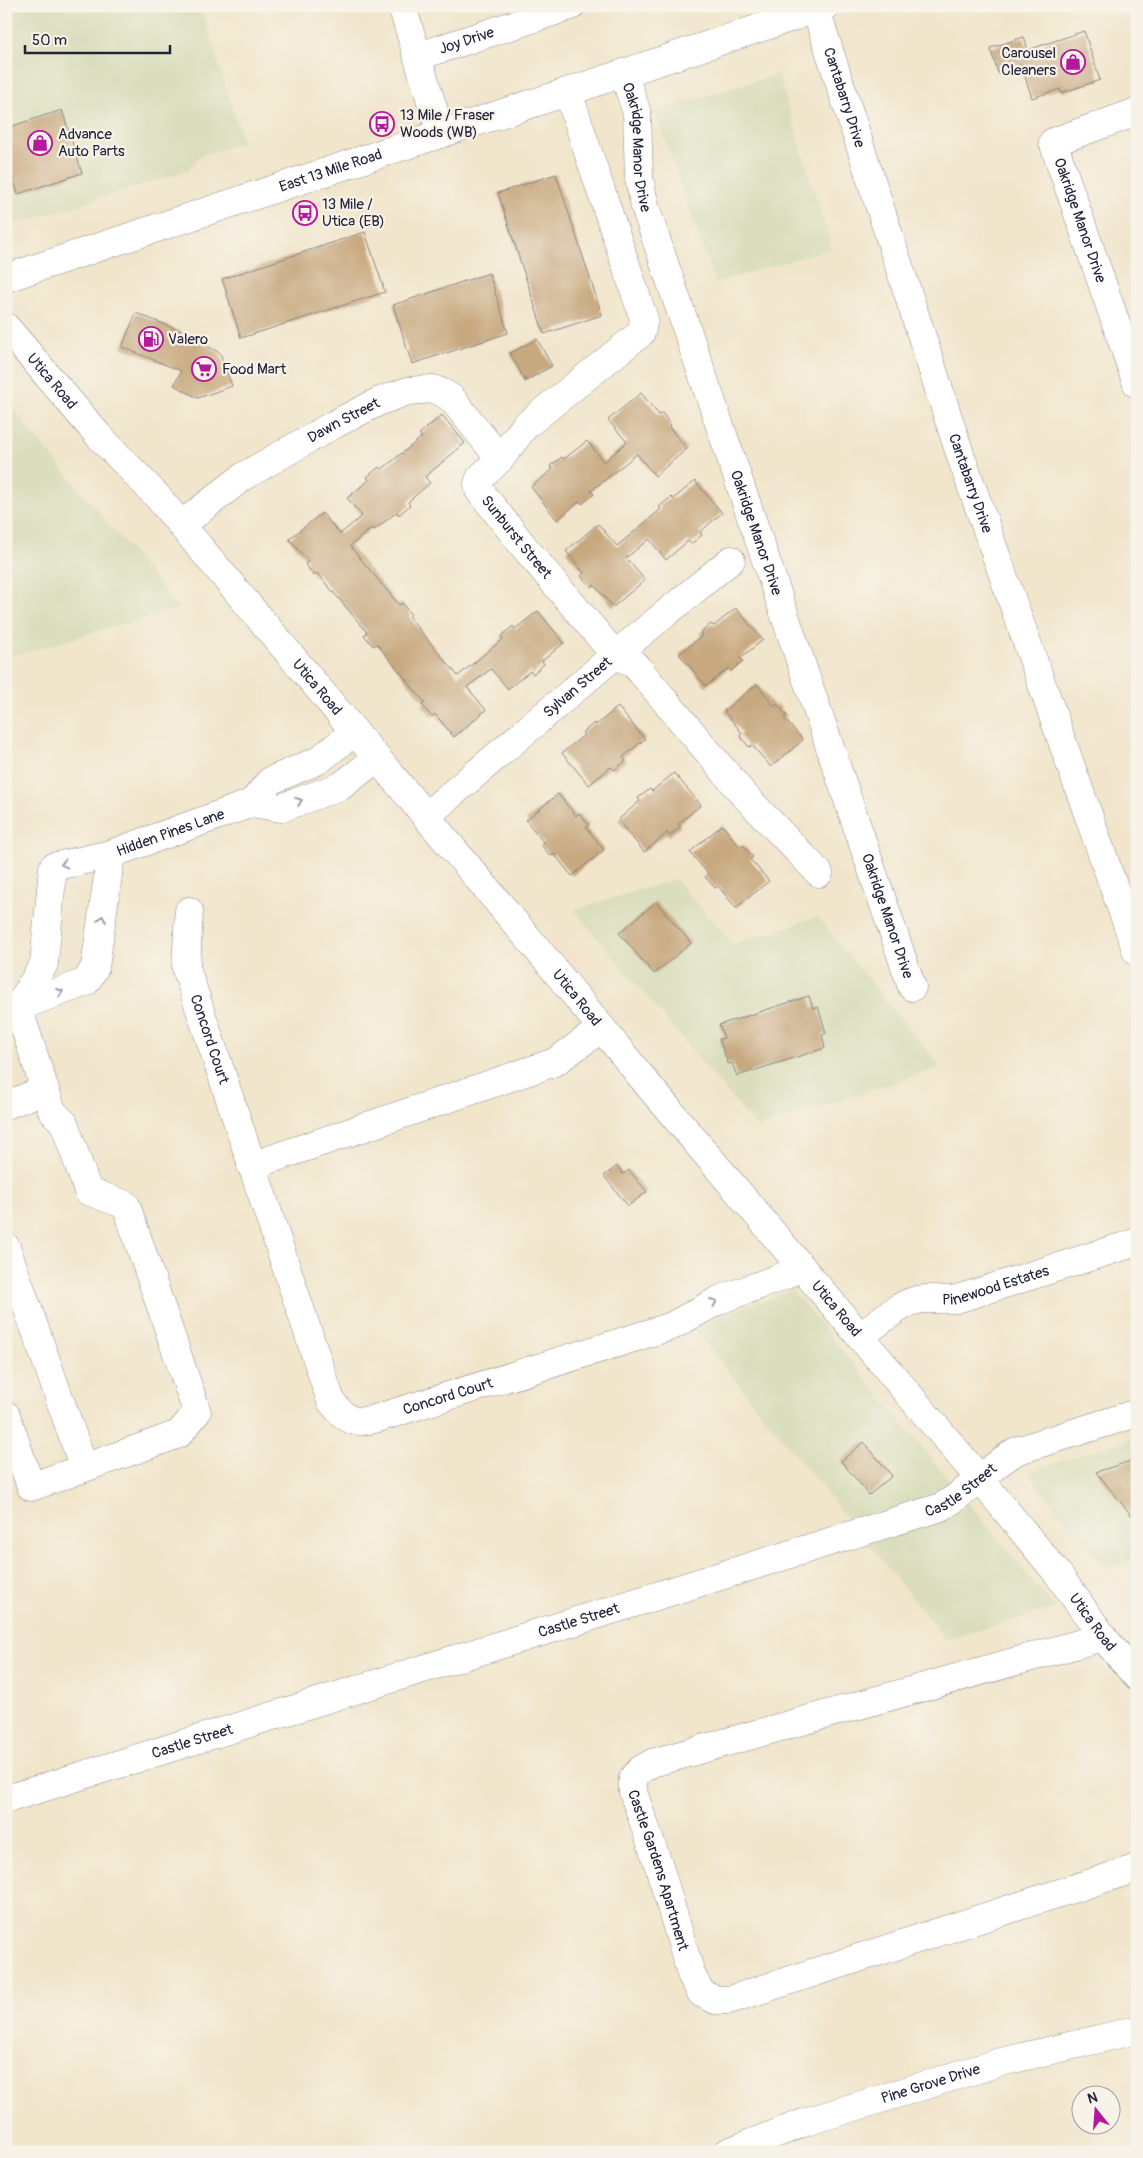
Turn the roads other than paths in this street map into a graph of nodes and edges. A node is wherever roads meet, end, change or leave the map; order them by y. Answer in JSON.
{"nodes":[{"id":1,"x":402,"y":6,"type":"edge"},
{"id":2,"x":571,"y":6,"type":"edge"},
{"id":3,"x":821,"y":8,"type":"edge"},
{"id":4,"x":419,"y":56,"type":"junction"},
{"id":5,"x":624,"y":74,"type":"junction"},
{"id":6,"x":568,"y":92,"type":"junction"},
{"id":7,"x":1137,"y":112,"type":"edge"},
{"id":8,"x":441,"y":134,"type":"junction"},
{"id":9,"x":6,"y":278,"type":"edge"},
{"id":10,"x":6,"y":327,"type":"edge"},
{"id":11,"x":1137,"y":384,"type":"edge"},
{"id":12,"x":500,"y":459,"type":"junction"},
{"id":13,"x":181,"y":525,"type":"junction"},
{"id":14,"x":731,"y":560,"type":"dead end"},
{"id":15,"x":615,"y":655,"type":"junction"},
{"id":16,"x":354,"y":732,"type":"junction"},
{"id":17,"x":376,"y":759,"type":"junction"},
{"id":18,"x":252,"y":803,"type":"junction"},
{"id":19,"x":426,"y":816,"type":"junction"},
{"id":20,"x":111,"y":854,"type":"junction"},
{"id":21,"x":819,"y":872,"type":"dead end"},
{"id":22,"x":189,"y":911,"type":"dead end"},
{"id":23,"x":1137,"y":952,"type":"edge"},
{"id":24,"x":912,"y":987,"type":"dead end"},
{"id":25,"x":18,"y":1007,"type":"junction"},
{"id":26,"x":602,"y":1028,"type":"junction"},
{"id":27,"x":46,"y":1090,"type":"junction"},
{"id":28,"x":6,"y":1104,"type":"edge"},
{"id":29,"x":251,"y":1166,"type":"junction"},
{"id":30,"x":1137,"y":1242,"type":"edge"},
{"id":31,"x":6,"y":1247,"type":"edge"},
{"id":32,"x":800,"y":1266,"type":"junction"},
{"id":33,"x":860,"y":1337,"type":"junction"},
{"id":34,"x":1137,"y":1413,"type":"edge"},
{"id":35,"x":6,"y":1415,"type":"edge"},
{"id":36,"x":84,"y":1468,"type":"junction"},
{"id":37,"x":980,"y":1478,"type":"junction"},
{"id":38,"x":1103,"y":1637,"type":"junction"},
{"id":39,"x":1134,"y":1669,"type":"edge"},
{"id":40,"x":6,"y":1799,"type":"edge"},
{"id":41,"x":1137,"y":1868,"type":"edge"},
{"id":42,"x":1137,"y":2030,"type":"edge"},
{"id":43,"x":728,"y":2152,"type":"edge"}],
"edges":[{"from":1,"to":4,"type":"street"},
{"from":2,"to":4,"type":"street","name":"Joy Drive"},
{"from":3,"to":5,"type":"street","name":"East 13 Mile Road"},
{"from":3,"to":23,"type":"street","name":"Cantabarry Drive"},
{"from":4,"to":8,"type":"street"},
{"from":5,"to":6,"type":"street","name":"East 13 Mile Road"},
{"from":5,"to":24,"type":"street","name":"Oakridge Manor Drive"},
{"from":6,"to":8,"type":"street","name":"East 13 Mile Road"},
{"from":6,"to":12,"type":"street","name":"Sunburst Street"},
{"from":7,"to":11,"type":"street","name":"Oakridge Manor Drive"},
{"from":8,"to":9,"type":"street","name":"East 13 Mile Road"},
{"from":10,"to":13,"type":"street","name":"Utica Road"},
{"from":12,"to":13,"type":"street","name":"Dawn Street"},
{"from":12,"to":15,"type":"street","name":"Sunburst Street"},
{"from":13,"to":16,"type":"street","name":"Utica Road"},
{"from":14,"to":15,"type":"street","name":"Sylvan Street"},
{"from":15,"to":19,"type":"street","name":"Sylvan Street"},
{"from":15,"to":21,"type":"street","name":"Sunburst Street"},
{"from":16,"to":17,"type":"street","name":"Utica Road"},
{"from":16,"to":18,"type":"street"},
{"from":18,"to":17,"type":"street","name":"Hidden Pines Lane","one_way":true},
{"from":17,"to":19,"type":"street","name":"Utica Road"},
{"from":18,"to":20,"type":"street","name":"Hidden Pines Lane"},
{"from":19,"to":26,"type":"street","name":"Utica Road"},
{"from":25,"to":20,"type":"street","name":"Hidden Pines Lane","one_way":true},
{"from":20,"to":25,"type":"street","one_way":true},
{"from":22,"to":29,"type":"street","name":"Concord Court"},
{"from":25,"to":27,"type":"street"},
{"from":26,"to":29,"type":"street"},
{"from":26,"to":32,"type":"street","name":"Utica Road"},
{"from":27,"to":28,"type":"street"},
{"from":27,"to":36,"type":"street"},
{"from":29,"to":32,"type":"street","name":"Concord Court","one_way":true},
{"from":30,"to":33,"type":"street","name":"Pinewood Estates"},
{"from":31,"to":36,"type":"street"},
{"from":32,"to":33,"type":"street","name":"Utica Road"},
{"from":33,"to":37,"type":"street","name":"Utica Road"},
{"from":34,"to":37,"type":"street","name":"Castle Street"},
{"from":35,"to":36,"type":"street"},
{"from":37,"to":38,"type":"street","name":"Utica Road"},
{"from":37,"to":40,"type":"street","name":"Castle Street"},
{"from":38,"to":39,"type":"street","name":"Utica Road"},
{"from":38,"to":41,"type":"street","name":"Castle Gardens Apartment"},
{"from":42,"to":43,"type":"street","name":"Pine Grove Drive"}]}
